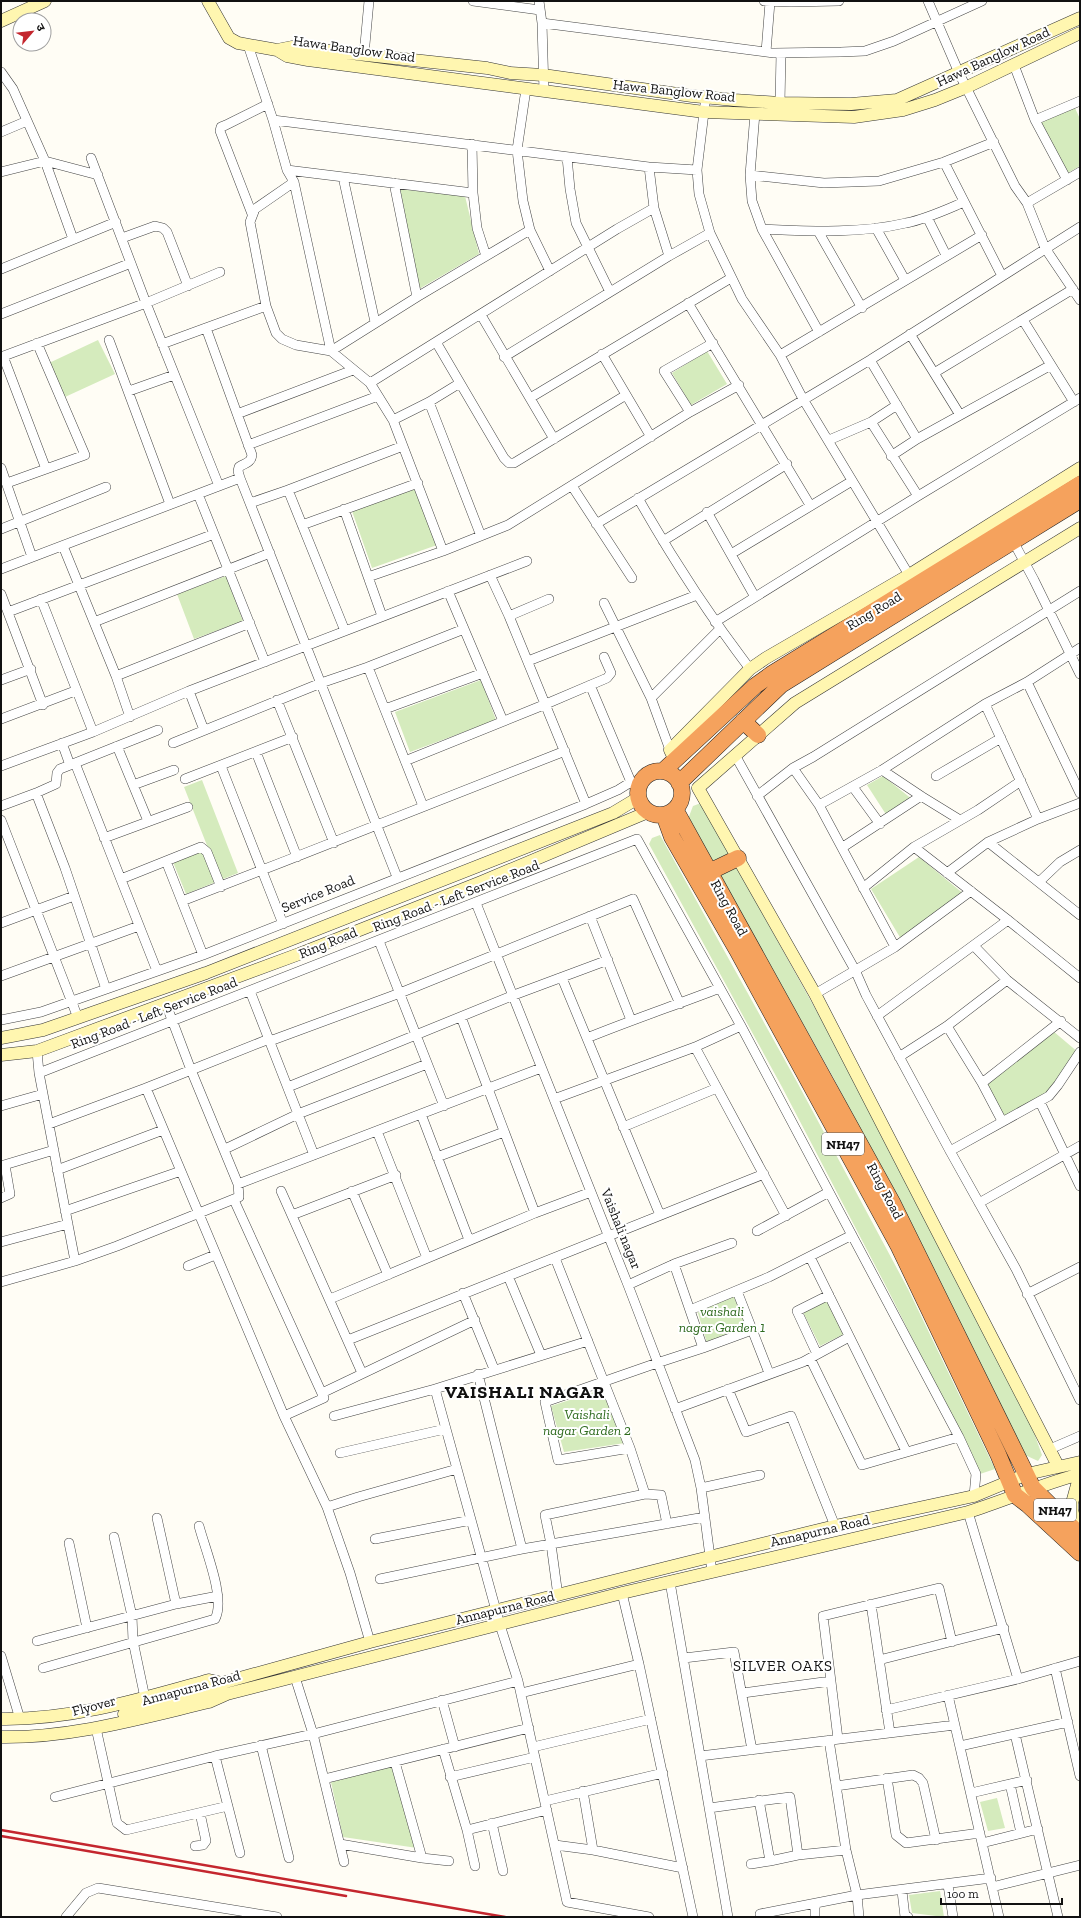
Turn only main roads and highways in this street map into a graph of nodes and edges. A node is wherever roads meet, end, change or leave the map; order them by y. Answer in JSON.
{"nodes":[{"id":1,"x":1080,"y":484,"type":"edge"},
{"id":2,"x":1080,"y":500,"type":"edge"},
{"id":3,"x":1009,"y":528,"type":"junction"},
{"id":4,"x":743,"y":721,"type":"junction"},
{"id":5,"x":758,"y":735,"type":"road end"},
{"id":6,"x":663,"y":771,"type":"junction"},
{"id":7,"x":679,"y":783,"type":"junction"},
{"id":8,"x":662,"y":812,"type":"junction"},
{"id":9,"x":738,"y":858,"type":"road end"},
{"id":10,"x":709,"y":872,"type":"junction"},
{"id":11,"x":1079,"y":1533,"type":"edge"},
{"id":12,"x":1080,"y":1553,"type":"edge"}],
"edges":[{"from":1,"to":3,"type":"highway","name":"Ring Road"},
{"from":2,"to":3,"type":"highway","name":"Ring Road"},
{"from":3,"to":4,"type":"highway","name":"Ring Road"},
{"from":3,"to":6,"type":"highway","name":"Ring Road"},
{"from":4,"to":5,"type":"highway"},
{"from":4,"to":7,"type":"highway","name":"Ring Road"},
{"from":6,"to":7,"type":"highway"},
{"from":6,"to":8,"type":"highway"},
{"from":7,"to":8,"type":"highway"},
{"from":8,"to":10,"type":"highway","name":"Ring Road"},
{"from":8,"to":12,"type":"highway","name":"Ring Road","number":"NH47"},
{"from":9,"to":10,"type":"highway"},
{"from":10,"to":11,"type":"highway","name":"Ring Road","number":"NH47"}]}
